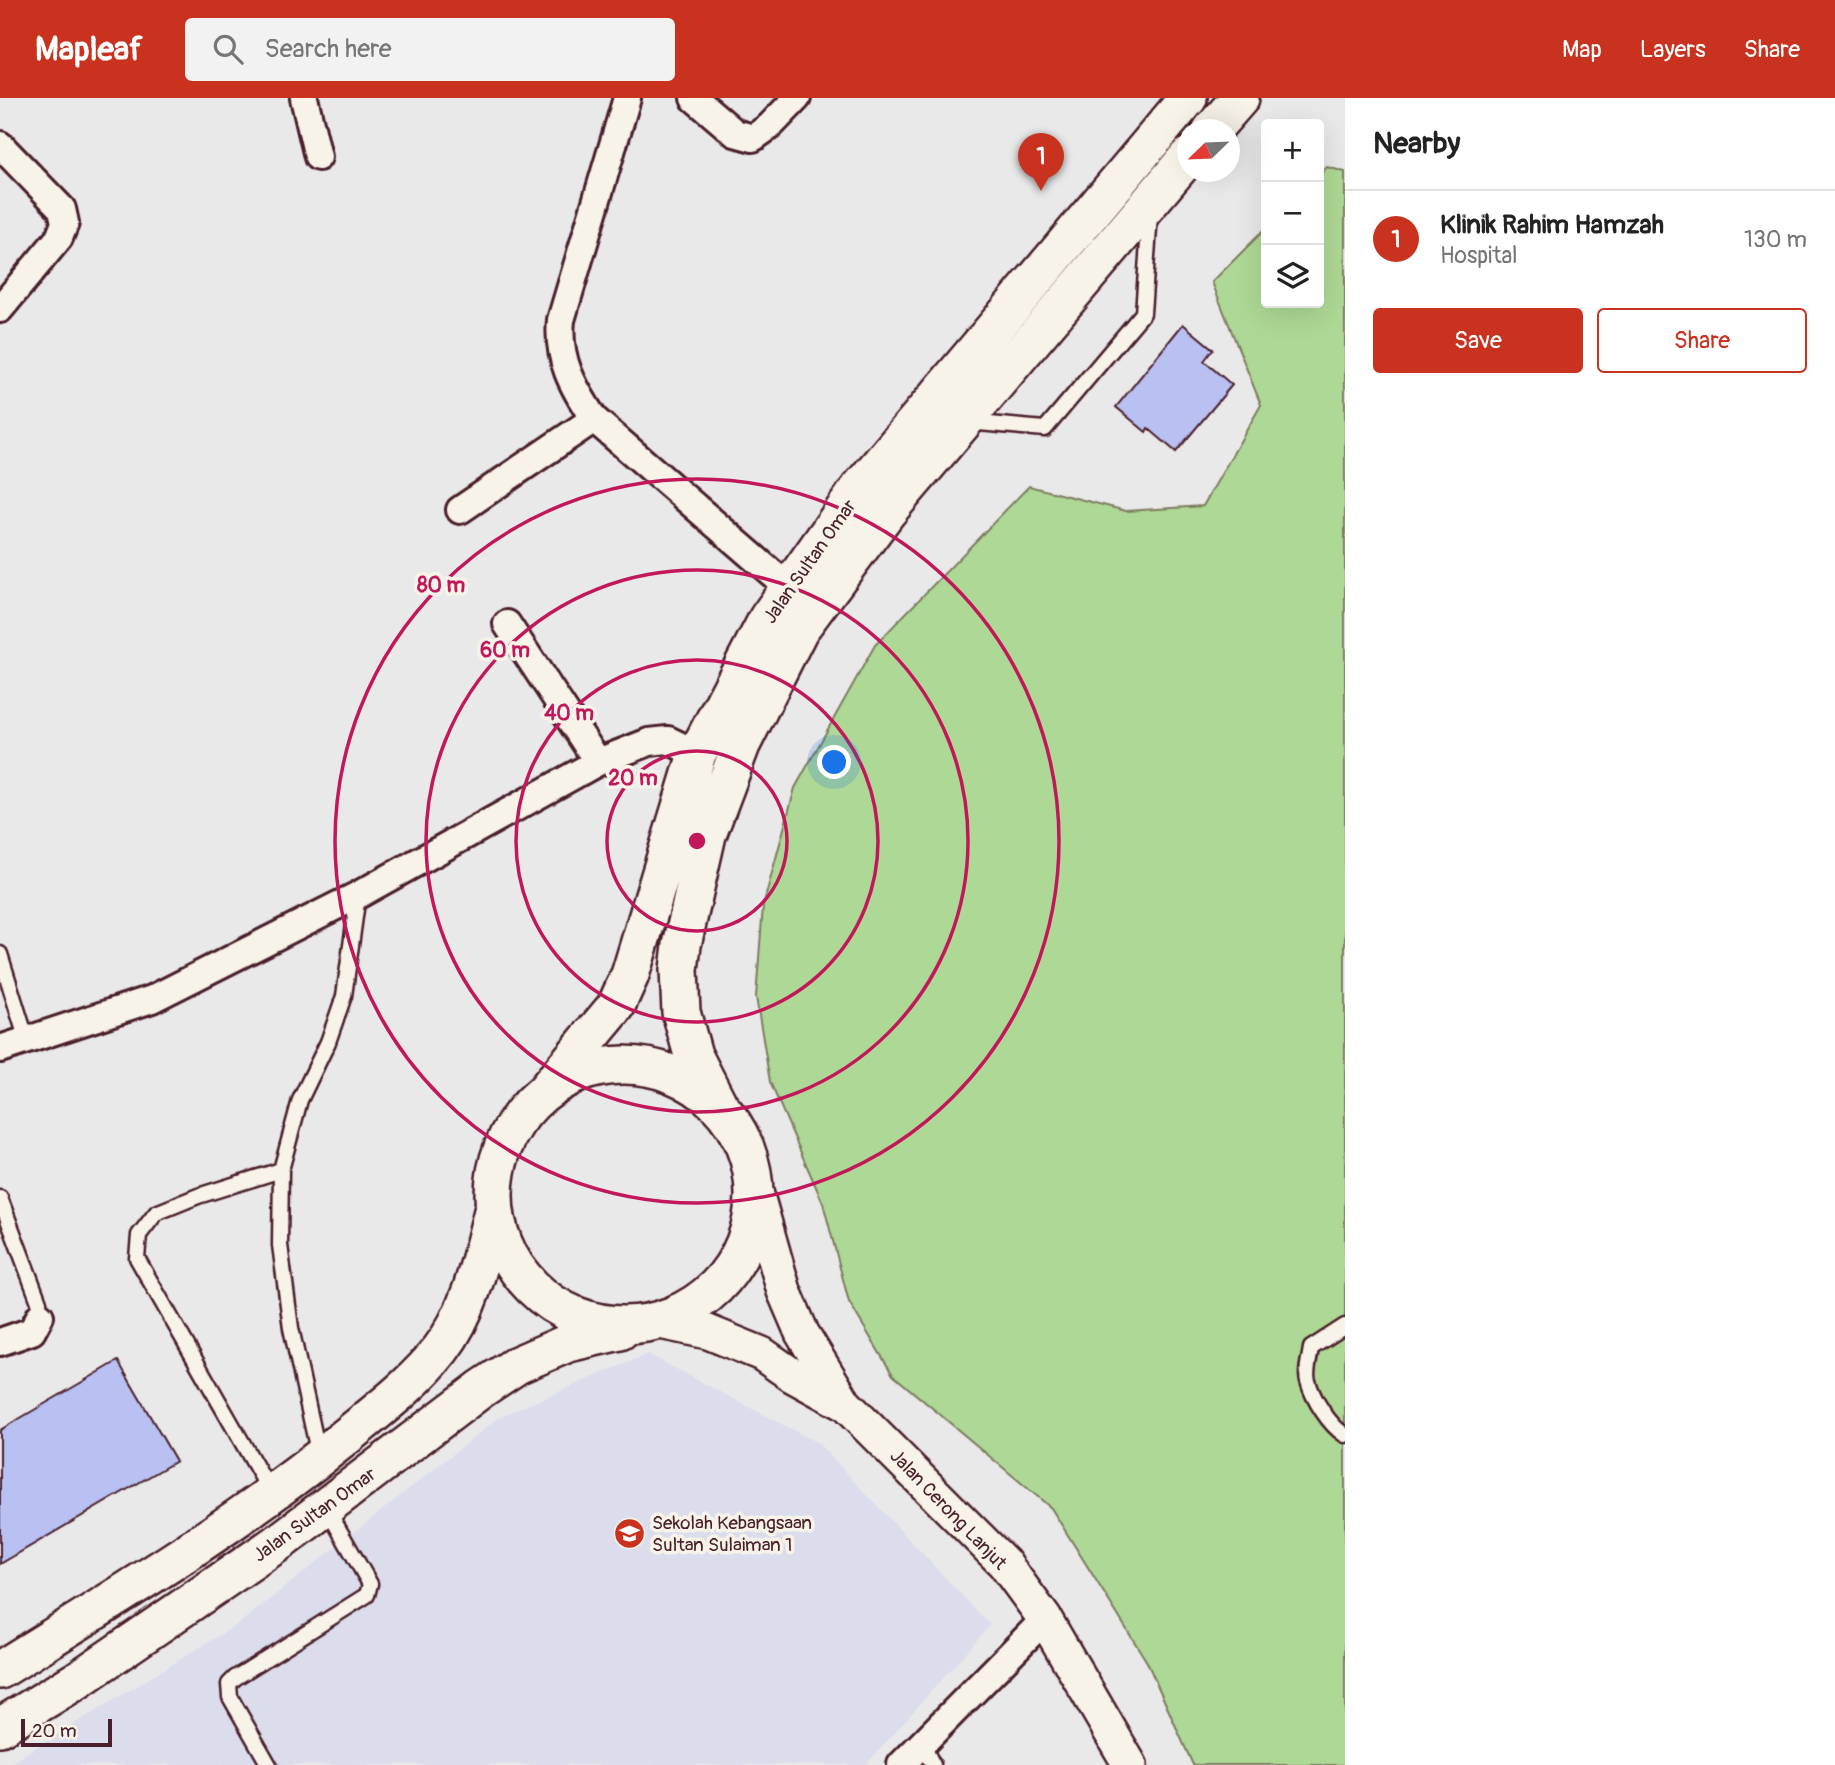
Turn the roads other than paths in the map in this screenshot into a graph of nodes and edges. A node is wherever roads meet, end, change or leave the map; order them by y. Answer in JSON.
{"nodes":[{"id":1,"x":304,"y":98,"type":"edge"},
{"id":2,"x":627,"y":98,"type":"edge"},
{"id":3,"x":694,"y":98,"type":"edge"},
{"id":4,"x":797,"y":98,"type":"edge"},
{"id":5,"x":1188,"y":98,"type":"edge"},
{"id":6,"x":1240,"y":98,"type":"edge"},
{"id":7,"x":1222,"y":119,"type":"edge"},
{"id":8,"x":0,"y":145,"type":"edge"},
{"id":9,"x":318,"y":156,"type":"dead end"},
{"id":10,"x":1177,"y":170,"type":"edge"},
{"id":11,"x":1151,"y":199,"type":"junction"},
{"id":12,"x":0,"y":309,"type":"edge"},
{"id":13,"x":594,"y":419,"type":"junction"},
{"id":14,"x":964,"y":422,"type":"junction"},
{"id":15,"x":460,"y":510,"type":"dead end"},
{"id":16,"x":789,"y":588,"type":"junction"},
{"id":17,"x":507,"y":624,"type":"dead end"},
{"id":18,"x":697,"y":754,"type":"junction"},
{"id":19,"x":598,"y":762,"type":"junction"},
{"id":20,"x":358,"y":895,"type":"junction"},
{"id":21,"x":0,"y":954,"type":"edge"},
{"id":22,"x":6,"y":995,"type":"edge"},
{"id":23,"x":27,"y":1041,"type":"junction"},
{"id":24,"x":0,"y":1049,"type":"edge"},
{"id":25,"x":546,"y":1090,"type":"junction"},
{"id":26,"x":718,"y":1104,"type":"junction"},
{"id":27,"x":281,"y":1170,"type":"junction"},
{"id":28,"x":754,"y":1185,"type":"junction"},
{"id":29,"x":0,"y":1198,"type":"edge"},
{"id":30,"x":494,"y":1208,"type":"junction"},
{"id":31,"x":40,"y":1316,"type":"joint"},
{"id":32,"x":649,"y":1324,"type":"junction"},
{"id":33,"x":1345,"y":1326,"type":"edge"},
{"id":34,"x":0,"y":1342,"type":"edge"},
{"id":35,"x":845,"y":1404,"type":"junction"},
{"id":36,"x":1345,"y":1435,"type":"edge"},
{"id":37,"x":320,"y":1458,"type":"junction"},
{"id":38,"x":271,"y":1493,"type":"junction"},
{"id":39,"x":326,"y":1507,"type":"junction"},
{"id":40,"x":1045,"y":1619,"type":"junction"},
{"id":41,"x":0,"y":1670,"type":"edge"},
{"id":42,"x":0,"y":1727,"type":"edge"},
{"id":43,"x":927,"y":1754,"type":"edge"},
{"id":44,"x":269,"y":1765,"type":"edge"},
{"id":45,"x":901,"y":1765,"type":"edge"},
{"id":46,"x":1130,"y":1765,"type":"edge"}],
"edges":[{"from":1,"to":9,"type":"street"},
{"from":2,"to":13,"type":"street"},
{"from":3,"to":4,"type":"street"},
{"from":5,"to":16,"type":"main road","name":"Jalan Sultan Omar"},
{"from":6,"to":7,"type":"main road"},
{"from":8,"to":12,"type":"street"},
{"from":10,"to":11,"type":"main road","name":"Jalan Sultan Omar"},
{"from":11,"to":14,"type":"main road","name":"Jalan Sultan Omar"},
{"from":11,"to":14,"type":"lane"},
{"from":13,"to":15,"type":"street"},
{"from":13,"to":16,"type":"street"},
{"from":14,"to":26,"type":"main road","name":"Jalan Sultan Omar"},
{"from":16,"to":18,"type":"main road","name":"Jalan Sultan Omar"},
{"from":17,"to":19,"type":"street"},
{"from":18,"to":19,"type":"street"},
{"from":18,"to":25,"type":"main road","name":"Jalan Sultan Omar"},
{"from":19,"to":20,"type":"street"},
{"from":20,"to":23,"type":"street"},
{"from":20,"to":27,"type":"lane"},
{"from":21,"to":22,"type":"lane"},
{"from":22,"to":23,"type":"lane"},
{"from":23,"to":24,"type":"street"},
{"from":25,"to":26,"type":"main road"},
{"from":25,"to":30,"type":"main road"},
{"from":26,"to":28,"type":"main road","name":"Jalan Sultan Omar"},
{"from":27,"to":37,"type":"lane"},
{"from":27,"to":38,"type":"lane"},
{"from":28,"to":32,"type":"main road","name":"Jalan Sultan Omar"},
{"from":28,"to":35,"type":"street","name":"Jalan Cerong Lanjut"},
{"from":29,"to":31,"type":"lane"},
{"from":30,"to":32,"type":"main road"},
{"from":30,"to":37,"type":"main road"},
{"from":31,"to":34,"type":"street"},
{"from":32,"to":35,"type":"street","name":"Jalan Cerong Lanjut"},
{"from":32,"to":39,"type":"main road","name":"Jalan Sultan Omar"},
{"from":33,"to":36,"type":"lane"},
{"from":35,"to":40,"type":"street","name":"Jalan Cerong Lanjut"},
{"from":37,"to":38,"type":"main road"},
{"from":38,"to":41,"type":"main road"},
{"from":39,"to":42,"type":"main road","name":"Jalan Sultan Omar"},
{"from":39,"to":44,"type":"lane"},
{"from":40,"to":43,"type":"street"},
{"from":40,"to":46,"type":"street","name":"Jalan Cerong Lanjut"},
{"from":43,"to":45,"type":"street"}]}
